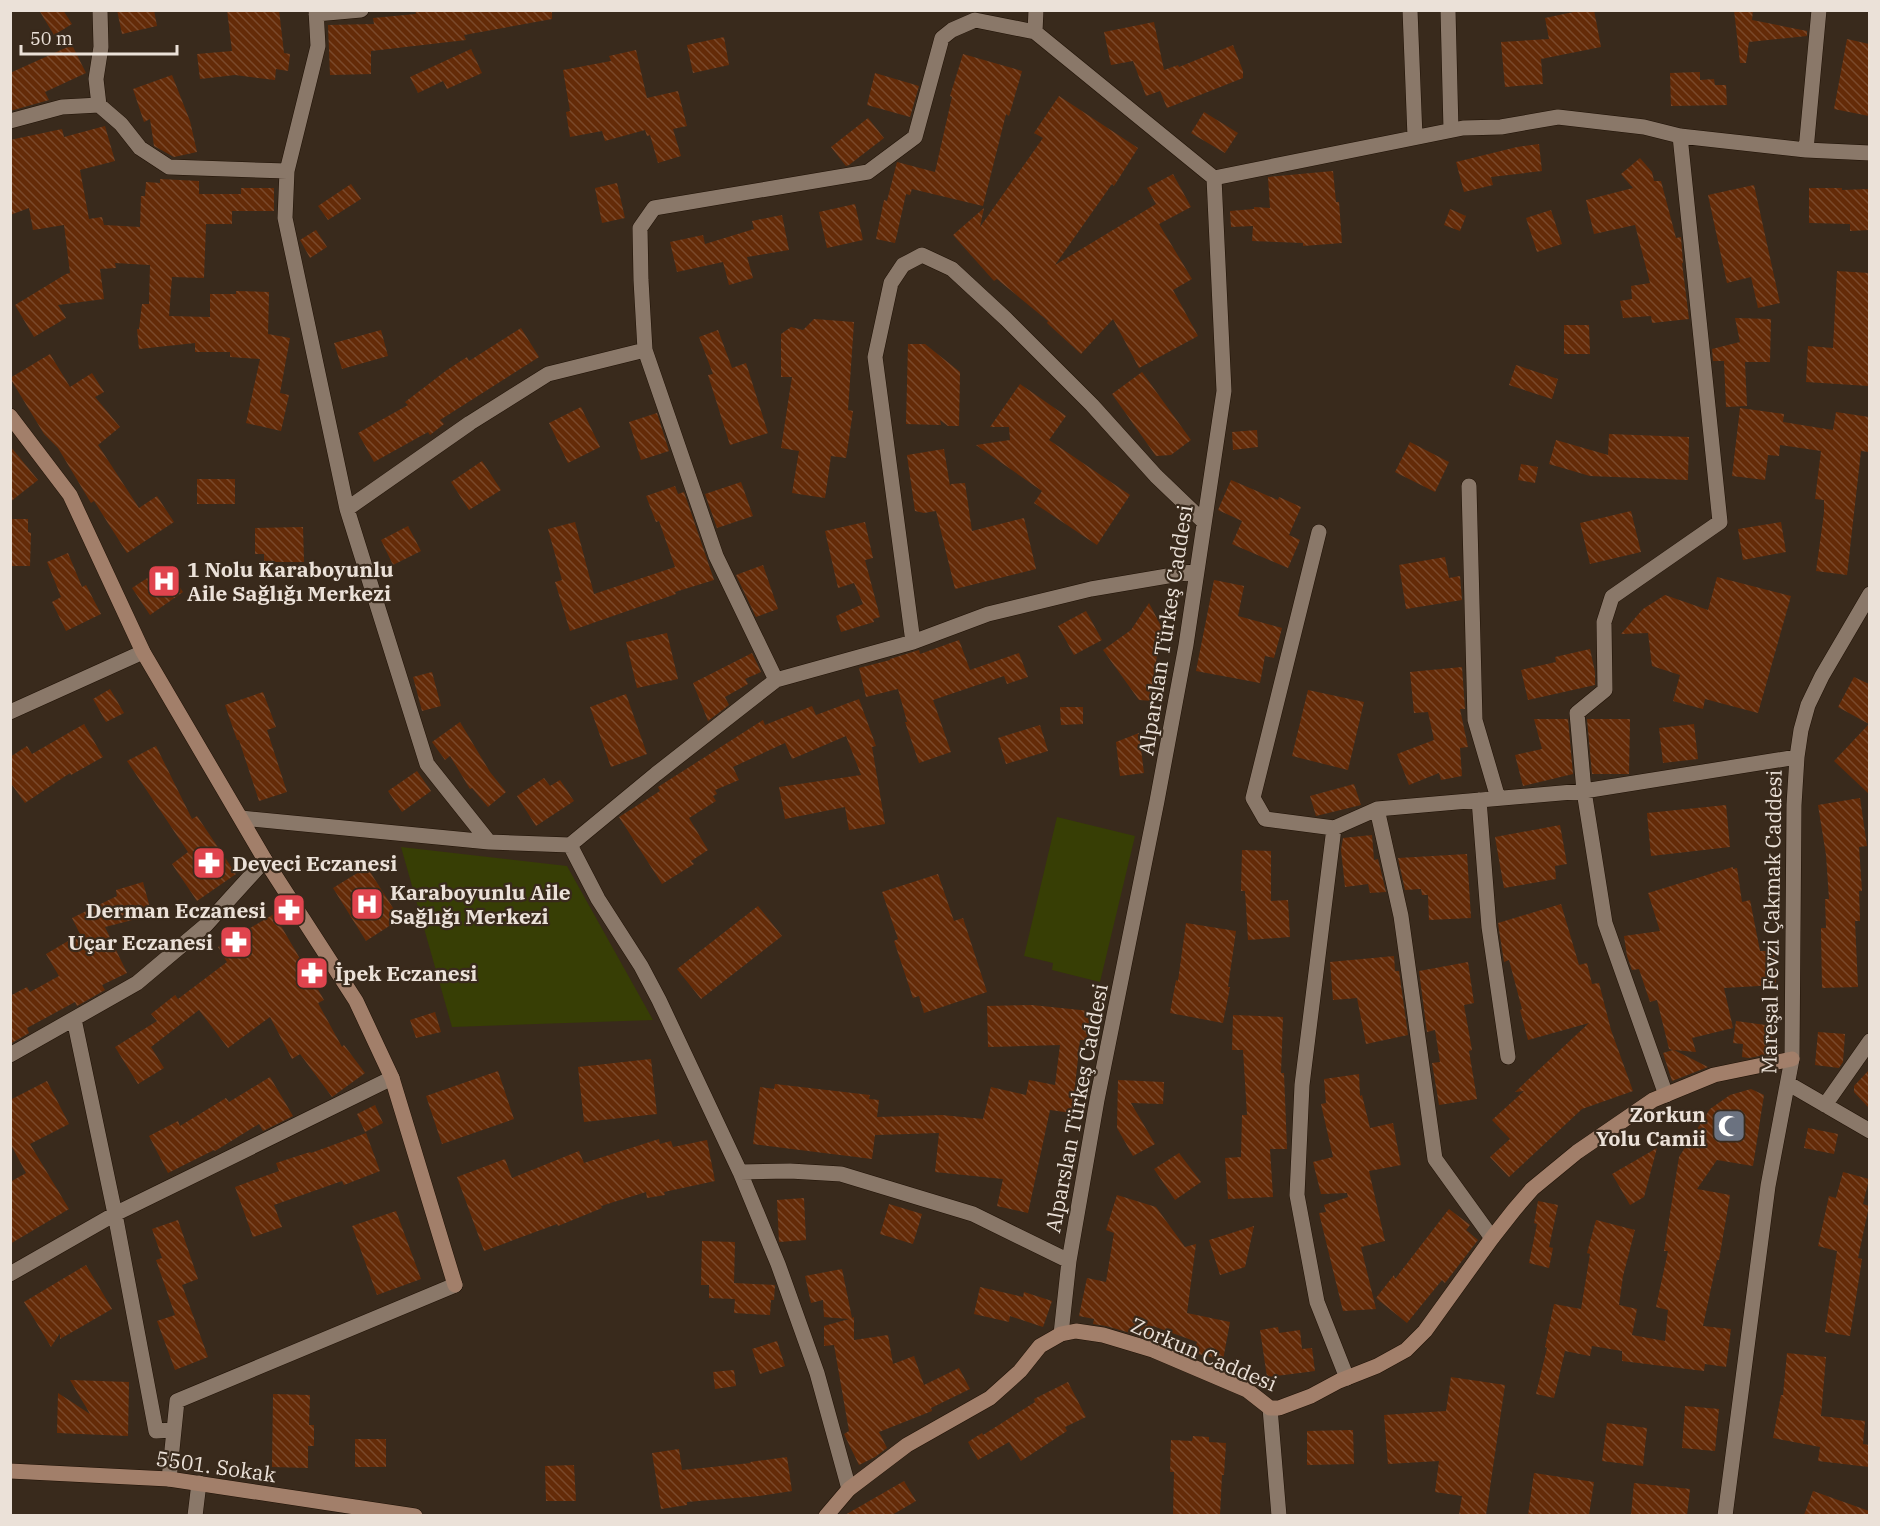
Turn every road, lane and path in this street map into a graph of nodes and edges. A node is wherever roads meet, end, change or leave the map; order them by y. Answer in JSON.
{"nodes":[{"id":1,"x":100,"y":10,"type":"edge"},
{"id":2,"x":361,"y":10,"type":"edge"},
{"id":3,"x":1036,"y":10,"type":"edge"},
{"id":4,"x":1410,"y":10,"type":"edge"},
{"id":5,"x":1448,"y":10,"type":"edge"},
{"id":6,"x":1820,"y":10,"type":"edge"},
{"id":7,"x":316,"y":12,"type":"edge"},
{"id":8,"x":1035,"y":32,"type":"junction"},
{"id":9,"x":99,"y":105,"type":"junction"},
{"id":10,"x":10,"y":121,"type":"edge"},
{"id":11,"x":1451,"y":130,"type":"junction"},
{"id":12,"x":1680,"y":136,"type":"junction"},
{"id":13,"x":1415,"y":137,"type":"junction"},
{"id":14,"x":1806,"y":150,"type":"junction"},
{"id":15,"x":1869,"y":153,"type":"edge"},
{"id":16,"x":287,"y":171,"type":"junction"},
{"id":17,"x":1214,"y":178,"type":"junction"},
{"id":18,"x":645,"y":350,"type":"junction"},
{"id":19,"x":10,"y":416,"type":"edge"},
{"id":20,"x":1469,"y":486,"type":"dead end"},
{"id":21,"x":347,"y":509,"type":"junction"},
{"id":22,"x":1204,"y":522,"type":"junction"},
{"id":23,"x":1319,"y":532,"type":"dead end"},
{"id":24,"x":1197,"y":571,"type":"junction"},
{"id":25,"x":1869,"y":594,"type":"edge"},
{"id":26,"x":913,"y":642,"type":"junction"},
{"id":27,"x":143,"y":652,"type":"junction"},
{"id":28,"x":776,"y":680,"type":"junction"},
{"id":29,"x":10,"y":712,"type":"edge"},
{"id":30,"x":1797,"y":757,"type":"junction"},
{"id":31,"x":1584,"y":791,"type":"junction"},
{"id":32,"x":1498,"y":798,"type":"junction"},
{"id":33,"x":1479,"y":800,"type":"junction"},
{"id":34,"x":1377,"y":809,"type":"junction"},
{"id":35,"x":241,"y":818,"type":"junction"},
{"id":36,"x":1334,"y":828,"type":"junction"},
{"id":37,"x":489,"y":842,"type":"junction"},
{"id":38,"x":570,"y":845,"type":"junction"},
{"id":39,"x":265,"y":860,"type":"junction"},
{"id":40,"x":74,"y":1018,"type":"junction"},
{"id":41,"x":1869,"y":1041,"type":"edge"},
{"id":42,"x":10,"y":1055,"type":"edge"},
{"id":43,"x":1508,"y":1057,"type":"dead end"},
{"id":44,"x":1792,"y":1059,"type":"junction"},
{"id":45,"x":392,"y":1078,"type":"junction"},
{"id":46,"x":1789,"y":1084,"type":"junction"},
{"id":47,"x":1666,"y":1095,"type":"junction"},
{"id":48,"x":1825,"y":1105,"type":"junction"},
{"id":49,"x":1869,"y":1131,"type":"edge"},
{"id":50,"x":740,"y":1172,"type":"junction"},
{"id":51,"x":115,"y":1214,"type":"junction"},
{"id":52,"x":1492,"y":1238,"type":"junction"},
{"id":53,"x":1069,"y":1261,"type":"junction"},
{"id":54,"x":10,"y":1274,"type":"edge"},
{"id":55,"x":1061,"y":1334,"type":"junction"},
{"id":56,"x":1347,"y":1378,"type":"junction"},
{"id":57,"x":1270,"y":1408,"type":"junction"},
{"id":58,"x":174,"y":1430,"type":"junction"},
{"id":59,"x":10,"y":1471,"type":"edge"},
{"id":60,"x":169,"y":1479,"type":"junction"},
{"id":61,"x":199,"y":1484,"type":"junction"},
{"id":62,"x":849,"y":1489,"type":"junction"},
{"id":63,"x":195,"y":1515,"type":"edge"},
{"id":64,"x":416,"y":1515,"type":"edge"},
{"id":65,"x":826,"y":1515,"type":"edge"},
{"id":66,"x":1279,"y":1515,"type":"edge"},
{"id":67,"x":1725,"y":1515,"type":"edge"}],
"edges":[{"from":1,"to":9,"type":"street"},
{"from":2,"to":7,"type":"street"},
{"from":3,"to":8,"type":"street"},
{"from":4,"to":13,"type":"street"},
{"from":5,"to":11,"type":"street"},
{"from":6,"to":14,"type":"street"},
{"from":7,"to":16,"type":"street"},
{"from":8,"to":17,"type":"street"},
{"from":8,"to":18,"type":"street"},
{"from":9,"to":10,"type":"street"},
{"from":9,"to":16,"type":"street"},
{"from":11,"to":12,"type":"street"},
{"from":11,"to":13,"type":"street"},
{"from":12,"to":14,"type":"street"},
{"from":12,"to":31,"type":"street"},
{"from":13,"to":17,"type":"street"},
{"from":14,"to":15,"type":"street"},
{"from":16,"to":21,"type":"street"},
{"from":17,"to":22,"type":"street","name":"Alparslan Türkeş Caddesi"},
{"from":18,"to":21,"type":"street"},
{"from":18,"to":28,"type":"street"},
{"from":19,"to":27,"type":"street"},
{"from":20,"to":32,"type":"street"},
{"from":21,"to":37,"type":"street"},
{"from":22,"to":24,"type":"street","name":"Alparslan Türkeş Caddesi"},
{"from":22,"to":26,"type":"street"},
{"from":23,"to":36,"type":"street"},
{"from":24,"to":26,"type":"street"},
{"from":24,"to":53,"type":"street","name":"Alparslan Türkeş Caddesi"},
{"from":25,"to":30,"type":"street","name":"Mareşal Fevzi Çakmak Caddesi"},
{"from":26,"to":28,"type":"street"},
{"from":27,"to":29,"type":"street"},
{"from":27,"to":35,"type":"street"},
{"from":28,"to":38,"type":"street"},
{"from":30,"to":31,"type":"street"},
{"from":30,"to":44,"type":"street","name":"Mareşal Fevzi Çakmak Caddesi"},
{"from":31,"to":32,"type":"street"},
{"from":31,"to":47,"type":"street"},
{"from":32,"to":33,"type":"street"},
{"from":33,"to":34,"type":"street"},
{"from":33,"to":43,"type":"street"},
{"from":34,"to":36,"type":"street"},
{"from":34,"to":52,"type":"street"},
{"from":35,"to":37,"type":"street"},
{"from":35,"to":39,"type":"street"},
{"from":36,"to":56,"type":"street"},
{"from":37,"to":38,"type":"street"},
{"from":38,"to":50,"type":"street"},
{"from":39,"to":40,"type":"street"},
{"from":39,"to":45,"type":"street"},
{"from":40,"to":42,"type":"street"},
{"from":40,"to":51,"type":"street"},
{"from":41,"to":48,"type":"street"},
{"from":44,"to":46,"type":"street","name":"Mareşal Fevzi Çakmak Caddesi"},
{"from":44,"to":47,"type":"street","name":"Zorkun Caddesi"},
{"from":45,"to":51,"type":"street"},
{"from":45,"to":58,"type":"street"},
{"from":46,"to":48,"type":"street"},
{"from":46,"to":67,"type":"street","name":"Mareşal Fevzi Çakmak Caddesi"},
{"from":47,"to":52,"type":"street","name":"Zorkun Caddesi"},
{"from":48,"to":49,"type":"street"},
{"from":50,"to":53,"type":"street"},
{"from":50,"to":62,"type":"street"},
{"from":51,"to":54,"type":"street"},
{"from":51,"to":58,"type":"street"},
{"from":52,"to":56,"type":"street","name":"Zorkun Caddesi"},
{"from":53,"to":55,"type":"street","name":"Alparslan Türkeş Caddesi"},
{"from":55,"to":57,"type":"street","name":"Zorkun Caddesi"},
{"from":55,"to":62,"type":"street"},
{"from":56,"to":57,"type":"street","name":"Zorkun Caddesi"},
{"from":57,"to":66,"type":"street"},
{"from":58,"to":60,"type":"street"},
{"from":59,"to":60,"type":"street","name":"5501. Sokak"},
{"from":60,"to":61,"type":"street","name":"5501. Sokak"},
{"from":61,"to":63,"type":"street"},
{"from":61,"to":64,"type":"street","name":"5501. Sokak"},
{"from":62,"to":65,"type":"street"}]}
